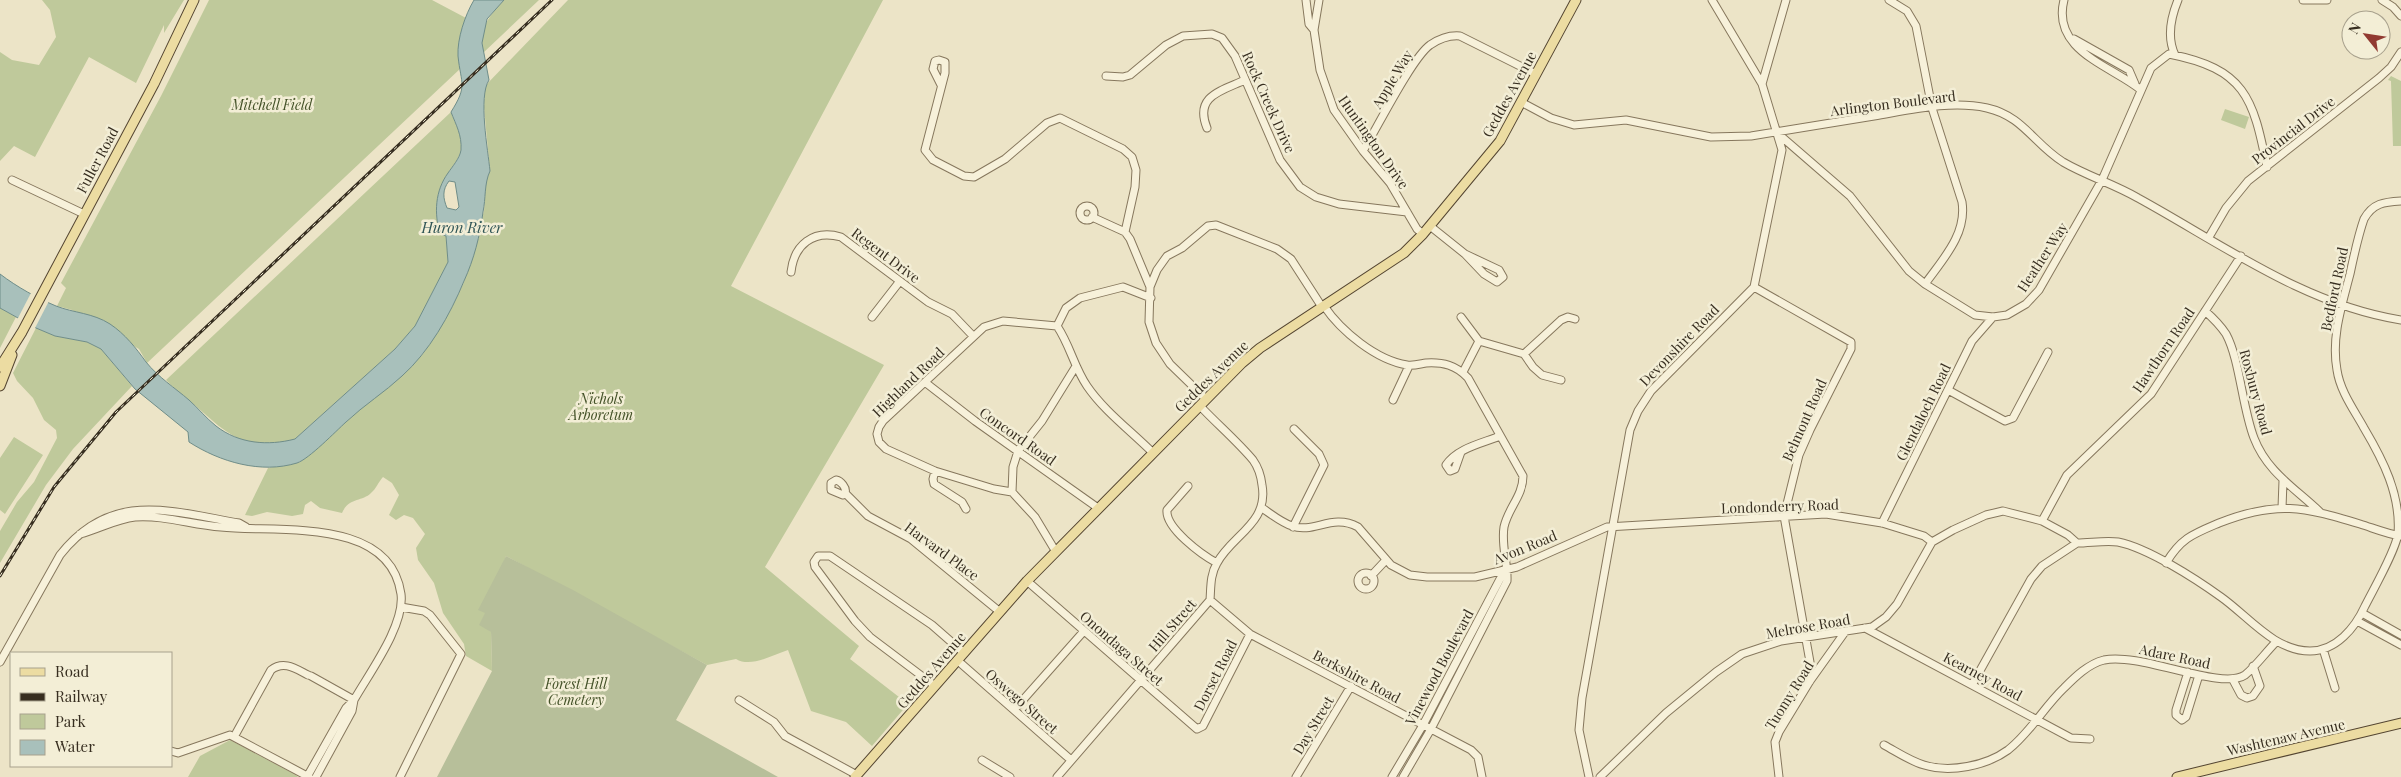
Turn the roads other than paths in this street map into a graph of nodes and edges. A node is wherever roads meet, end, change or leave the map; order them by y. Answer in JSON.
{"nodes":[{"id":1,"x":194,"y":0,"type":"edge"},
{"id":2,"x":1306,"y":0,"type":"edge"},
{"id":3,"x":1319,"y":0,"type":"edge"},
{"id":4,"x":1576,"y":0,"type":"edge"},
{"id":5,"x":1712,"y":0,"type":"edge"},
{"id":6,"x":1786,"y":0,"type":"edge"},
{"id":7,"x":1889,"y":0,"type":"edge"},
{"id":8,"x":2064,"y":0,"type":"edge"},
{"id":9,"x":2178,"y":0,"type":"edge"},
{"id":10,"x":2303,"y":0,"type":"edge"},
{"id":11,"x":2327,"y":0,"type":"edge"},
{"id":12,"x":2382,"y":0,"type":"edge"},
{"id":13,"x":2401,"y":16,"type":"edge"},
{"id":14,"x":1314,"y":30,"type":"junction"},
{"id":15,"x":2401,"y":52,"type":"edge"},
{"id":16,"x":2175,"y":55,"type":"junction"},
{"id":17,"x":1536,"y":74,"type":"junction"},
{"id":18,"x":1106,"y":76,"type":"dead end"},
{"id":19,"x":1245,"y":80,"type":"junction"},
{"id":20,"x":1762,"y":84,"type":"junction"},
{"id":21,"x":941,"y":85,"type":"dead end"},
{"id":22,"x":2141,"y":90,"type":"junction"},
{"id":23,"x":1521,"y":102,"type":"junction"},
{"id":24,"x":1932,"y":108,"type":"junction"},
{"id":25,"x":1208,"y":128,"type":"dead end"},
{"id":26,"x":1776,"y":132,"type":"junction"},
{"id":27,"x":1363,"y":151,"type":"junction"},
{"id":28,"x":2267,"y":166,"type":"junction"},
{"id":29,"x":12,"y":180,"type":"dead end"},
{"id":30,"x":2102,"y":180,"type":"junction"},
{"id":31,"x":2401,"y":202,"type":"edge"},
{"id":32,"x":1407,"y":212,"type":"junction"},
{"id":33,"x":84,"y":214,"type":"junction"},
{"id":34,"x":1092,"y":216,"type":"dead end"},
{"id":35,"x":1430,"y":226,"type":"junction"},
{"id":36,"x":1125,"y":232,"type":"junction"},
{"id":37,"x":1423,"y":234,"type":"junction"},
{"id":38,"x":2208,"y":237,"type":"junction"},
{"id":39,"x":1465,"y":254,"type":"junction"},
{"id":40,"x":2241,"y":256,"type":"junction"},
{"id":41,"x":1156,"y":270,"type":"junction"},
{"id":42,"x":1143,"y":271,"type":"junction"},
{"id":43,"x":791,"y":272,"type":"dead end"},
{"id":44,"x":900,"y":281,"type":"junction"},
{"id":45,"x":1925,"y":284,"type":"junction"},
{"id":46,"x":1150,"y":287,"type":"junction"},
{"id":47,"x":1754,"y":287,"type":"junction"},
{"id":48,"x":1151,"y":298,"type":"junction"},
{"id":49,"x":2342,"y":305,"type":"junction"},
{"id":50,"x":1323,"y":306,"type":"junction"},
{"id":51,"x":2205,"y":311,"type":"junction"},
{"id":52,"x":872,"y":317,"type":"dead end"},
{"id":53,"x":1461,"y":317,"type":"dead end"},
{"id":54,"x":1993,"y":317,"type":"junction"},
{"id":55,"x":1575,"y":319,"type":"dead end"},
{"id":56,"x":2401,"y":320,"type":"edge"},
{"id":57,"x":1056,"y":326,"type":"junction"},
{"id":58,"x":22,"y":332,"type":"junction"},
{"id":59,"x":973,"y":336,"type":"junction"},
{"id":60,"x":1479,"y":341,"type":"junction"},
{"id":61,"x":2048,"y":352,"type":"dead end"},
{"id":62,"x":1524,"y":354,"type":"junction"},
{"id":63,"x":1076,"y":366,"type":"junction"},
{"id":64,"x":1409,"y":366,"type":"junction"},
{"id":65,"x":0,"y":367,"type":"edge"},
{"id":66,"x":1462,"y":372,"type":"junction"},
{"id":67,"x":1561,"y":380,"type":"dead end"},
{"id":68,"x":926,"y":382,"type":"junction"},
{"id":69,"x":0,"y":386,"type":"edge"},
{"id":70,"x":1948,"y":390,"type":"junction"},
{"id":71,"x":1393,"y":400,"type":"dead end"},
{"id":72,"x":1203,"y":402,"type":"junction"},
{"id":73,"x":1294,"y":429,"type":"dead end"},
{"id":74,"x":1500,"y":436,"type":"junction"},
{"id":75,"x":1018,"y":451,"type":"junction"},
{"id":76,"x":1461,"y":452,"type":"dead end"},
{"id":77,"x":1152,"y":453,"type":"junction"},
{"id":78,"x":935,"y":471,"type":"junction"},
{"id":79,"x":2283,"y":481,"type":"junction"},
{"id":80,"x":1188,"y":486,"type":"dead end"},
{"id":81,"x":1012,"y":492,"type":"junction"},
{"id":82,"x":845,"y":493,"type":"dead end"},
{"id":83,"x":1098,"y":508,"type":"junction"},
{"id":84,"x":1262,"y":508,"type":"junction"},
{"id":85,"x":2282,"y":508,"type":"junction"},
{"id":86,"x":966,"y":509,"type":"dead end"},
{"id":87,"x":2320,"y":512,"type":"junction"},
{"id":88,"x":1784,"y":516,"type":"junction"},
{"id":89,"x":2042,"y":521,"type":"junction"},
{"id":90,"x":1882,"y":523,"type":"junction"},
{"id":91,"x":1292,"y":527,"type":"junction"},
{"id":92,"x":1612,"y":527,"type":"junction"},
{"id":93,"x":2399,"y":535,"type":"edge"},
{"id":94,"x":1932,"y":542,"type":"junction"},
{"id":95,"x":2077,"y":543,"type":"junction"},
{"id":96,"x":1056,"y":552,"type":"junction"},
{"id":97,"x":1386,"y":560,"type":"junction"},
{"id":98,"x":1217,"y":563,"type":"junction"},
{"id":99,"x":2166,"y":564,"type":"junction"},
{"id":100,"x":1508,"y":569,"type":"junction"},
{"id":101,"x":1371,"y":576,"type":"dead end"},
{"id":102,"x":1027,"y":581,"type":"junction"},
{"id":103,"x":1210,"y":600,"type":"junction"},
{"id":104,"x":401,"y":607,"type":"junction"},
{"id":105,"x":1000,"y":612,"type":"junction"},
{"id":106,"x":2362,"y":613,"type":"junction"},
{"id":107,"x":2357,"y":621,"type":"junction"},
{"id":108,"x":1865,"y":628,"type":"junction"},
{"id":109,"x":1084,"y":631,"type":"junction"},
{"id":110,"x":1845,"y":632,"type":"junction"},
{"id":111,"x":1250,"y":634,"type":"junction"},
{"id":112,"x":2401,"y":635,"type":"edge"},
{"id":113,"x":1805,"y":636,"type":"junction"},
{"id":114,"x":2276,"y":642,"type":"junction"},
{"id":115,"x":2401,"y":645,"type":"edge"},
{"id":116,"x":2323,"y":649,"type":"junction"},
{"id":117,"x":964,"y":653,"type":"junction"},
{"id":118,"x":957,"y":660,"type":"junction"},
{"id":119,"x":0,"y":662,"type":"edge"},
{"id":120,"x":2253,"y":666,"type":"junction"},
{"id":121,"x":2188,"y":672,"type":"junction"},
{"id":122,"x":2199,"y":675,"type":"junction"},
{"id":123,"x":1140,"y":680,"type":"junction"},
{"id":124,"x":2234,"y":680,"type":"junction"},
{"id":125,"x":1810,"y":681,"type":"junction"},
{"id":126,"x":1972,"y":685,"type":"junction"},
{"id":127,"x":935,"y":686,"type":"junction"},
{"id":128,"x":1351,"y":686,"type":"junction"},
{"id":129,"x":2335,"y":688,"type":"dead end"},
{"id":130,"x":354,"y":700,"type":"junction"},
{"id":131,"x":739,"y":700,"type":"dead end"},
{"id":132,"x":1014,"y":710,"type":"junction"},
{"id":133,"x":2036,"y":718,"type":"junction"},
{"id":134,"x":2401,"y":723,"type":"edge"},
{"id":135,"x":1423,"y":725,"type":"junction"},
{"id":136,"x":1201,"y":728,"type":"joint"},
{"id":137,"x":1432,"y":729,"type":"junction"},
{"id":138,"x":234,"y":737,"type":"junction"},
{"id":139,"x":2090,"y":739,"type":"dead end"},
{"id":140,"x":1884,"y":745,"type":"dead end"},
{"id":141,"x":172,"y":751,"type":"edge"},
{"id":142,"x":982,"y":760,"type":"dead end"},
{"id":143,"x":1071,"y":760,"type":"junction"},
{"id":144,"x":856,"y":776,"type":"edge"},
{"id":145,"x":308,"y":777,"type":"edge"},
{"id":146,"x":316,"y":777,"type":"edge"},
{"id":147,"x":400,"y":777,"type":"edge"},
{"id":148,"x":1010,"y":777,"type":"edge"},
{"id":149,"x":1057,"y":777,"type":"edge"},
{"id":150,"x":1296,"y":777,"type":"edge"},
{"id":151,"x":1392,"y":777,"type":"edge"},
{"id":152,"x":1403,"y":777,"type":"edge"},
{"id":153,"x":1482,"y":777,"type":"edge"},
{"id":154,"x":1589,"y":777,"type":"edge"},
{"id":155,"x":1600,"y":777,"type":"edge"},
{"id":156,"x":1779,"y":777,"type":"edge"},
{"id":157,"x":2177,"y":777,"type":"edge"}],
"edges":[{"from":1,"to":33,"type":"main road","name":"Fuller Road"},
{"from":2,"to":14,"type":"street","name":"Huntington Drive"},
{"from":3,"to":14,"type":"street"},
{"from":4,"to":17,"type":"main road","name":"Geddes Avenue"},
{"from":5,"to":20,"type":"street"},
{"from":6,"to":20,"type":"street"},
{"from":7,"to":24,"type":"street"},
{"from":8,"to":22,"type":"street"},
{"from":9,"to":16,"type":"street"},
{"from":10,"to":11,"type":"street"},
{"from":12,"to":13,"type":"street"},
{"from":14,"to":27,"type":"street","name":"Huntington Drive"},
{"from":15,"to":28,"type":"street","name":"Provincial Drive"},
{"from":16,"to":22,"type":"street","name":"Heather Way"},
{"from":16,"to":28,"type":"street"},
{"from":17,"to":23,"type":"main road","name":"Geddes Avenue"},
{"from":17,"to":27,"type":"street","name":"Apple Way"},
{"from":18,"to":19,"type":"street","name":"Rock Creek Drive"},
{"from":19,"to":25,"type":"street"},
{"from":19,"to":32,"type":"street","name":"Rock Creek Drive"},
{"from":20,"to":26,"type":"street"},
{"from":21,"to":36,"type":"street"},
{"from":22,"to":30,"type":"street","name":"Heather Way"},
{"from":23,"to":26,"type":"street","name":"Arlington Boulevard"},
{"from":23,"to":35,"type":"main road","name":"Geddes Avenue"},
{"from":24,"to":26,"type":"street","name":"Arlington Boulevard"},
{"from":24,"to":30,"type":"street","name":"Arlington Boulevard"},
{"from":24,"to":45,"type":"street"},
{"from":26,"to":45,"type":"street","name":"Heather Way"},
{"from":26,"to":47,"type":"street"},
{"from":27,"to":32,"type":"street","name":"Huntington Drive"},
{"from":28,"to":38,"type":"street","name":"Provincial Drive"},
{"from":29,"to":33,"type":"street"},
{"from":30,"to":38,"type":"street","name":"Arlington Boulevard"},
{"from":30,"to":54,"type":"street","name":"Heather Way"},
{"from":31,"to":49,"type":"street","name":"Bedford Road"},
{"from":32,"to":37,"type":"street","name":"Huntington Drive"},
{"from":33,"to":58,"type":"main road","name":"Fuller Road"},
{"from":34,"to":36,"type":"street"},
{"from":35,"to":37,"type":"main road","name":"Geddes Avenue"},
{"from":35,"to":39,"type":"street"},
{"from":36,"to":42,"type":"street"},
{"from":37,"to":50,"type":"main road","name":"Geddes Avenue"},
{"from":38,"to":40,"type":"street","name":"Arlington Boulevard"},
{"from":39,"to":39,"type":"street"},
{"from":40,"to":49,"type":"street","name":"Arlington Boulevard"},
{"from":40,"to":51,"type":"street","name":"Hawthorn Road"},
{"from":41,"to":42,"type":"street"},
{"from":41,"to":46,"type":"street"},
{"from":41,"to":50,"type":"street"},
{"from":42,"to":46,"type":"street"},
{"from":43,"to":44,"type":"street","name":"Regent Drive"},
{"from":44,"to":52,"type":"street"},
{"from":44,"to":59,"type":"street","name":"Regent Drive"},
{"from":45,"to":54,"type":"street","name":"Heather Way"},
{"from":46,"to":48,"type":"street"},
{"from":47,"to":88,"type":"street","name":"Belmont Road"},
{"from":47,"to":92,"type":"street","name":"Devonshire Road"},
{"from":48,"to":57,"type":"street"},
{"from":48,"to":72,"type":"street"},
{"from":49,"to":56,"type":"street","name":"Arlington Boulevard"},
{"from":49,"to":93,"type":"street","name":"Bedford Road"},
{"from":50,"to":64,"type":"street"},
{"from":50,"to":72,"type":"main road","name":"Geddes Avenue"},
{"from":51,"to":79,"type":"street","name":"Roxbury Road"},
{"from":51,"to":89,"type":"street","name":"Hawthorn Road"},
{"from":53,"to":60,"type":"street"},
{"from":54,"to":70,"type":"street","name":"Glendaloch Road"},
{"from":55,"to":62,"type":"street"},
{"from":57,"to":59,"type":"street","name":"Highland Road"},
{"from":57,"to":63,"type":"street"},
{"from":58,"to":65,"type":"main road","name":"Fuller Road"},
{"from":58,"to":69,"type":"main road","name":"Fuller Road"},
{"from":59,"to":68,"type":"street","name":"Highland Road"},
{"from":60,"to":62,"type":"street"},
{"from":60,"to":66,"type":"street"},
{"from":61,"to":70,"type":"street"},
{"from":62,"to":67,"type":"street"},
{"from":63,"to":75,"type":"street"},
{"from":63,"to":77,"type":"street"},
{"from":64,"to":66,"type":"street"},
{"from":64,"to":71,"type":"street"},
{"from":66,"to":74,"type":"street","name":"Vinewood Boulevard"},
{"from":68,"to":75,"type":"street","name":"Concord Road"},
{"from":68,"to":78,"type":"street","name":"Highland Road"},
{"from":70,"to":90,"type":"street","name":"Glendaloch Road"},
{"from":72,"to":77,"type":"main road","name":"Geddes Avenue"},
{"from":72,"to":84,"type":"street"},
{"from":73,"to":91,"type":"street"},
{"from":74,"to":76,"type":"street"},
{"from":74,"to":100,"type":"street","name":"Vinewood Boulevard"},
{"from":75,"to":81,"type":"street"},
{"from":75,"to":83,"type":"street","name":"Concord Road"},
{"from":77,"to":83,"type":"main road","name":"Geddes Avenue"},
{"from":78,"to":81,"type":"street","name":"Highland Road"},
{"from":78,"to":86,"type":"street"},
{"from":79,"to":85,"type":"street"},
{"from":79,"to":87,"type":"street","name":"Roxbury Road"},
{"from":80,"to":98,"type":"street"},
{"from":81,"to":96,"type":"street"},
{"from":82,"to":105,"type":"street","name":"Harvard Place"},
{"from":83,"to":96,"type":"main road","name":"Geddes Avenue"},
{"from":84,"to":91,"type":"street"},
{"from":84,"to":98,"type":"street","name":"Hill Street"},
{"from":85,"to":87,"type":"street"},
{"from":85,"to":99,"type":"street"},
{"from":87,"to":93,"type":"street"},
{"from":88,"to":90,"type":"street","name":"Londonderry Road"},
{"from":88,"to":92,"type":"street","name":"Londonderry Road"},
{"from":88,"to":113,"type":"street","name":"Belmont Road"},
{"from":89,"to":94,"type":"street"},
{"from":89,"to":95,"type":"street"},
{"from":90,"to":94,"type":"street","name":"Londonderry Road"},
{"from":91,"to":97,"type":"street","name":"Avon Road"},
{"from":92,"to":100,"type":"street","name":"Avon Road"},
{"from":92,"to":154,"type":"street","name":"Devonshire Road"},
{"from":93,"to":106,"type":"street","name":"Bedford Road"},
{"from":94,"to":108,"type":"street","name":"Melrose Road"},
{"from":95,"to":99,"type":"street"},
{"from":95,"to":126,"type":"street"},
{"from":96,"to":102,"type":"main road","name":"Geddes Avenue"},
{"from":97,"to":100,"type":"street","name":"Avon Road"},
{"from":97,"to":101,"type":"street"},
{"from":98,"to":103,"type":"street","name":"Hill Street"},
{"from":99,"to":114,"type":"street"},
{"from":100,"to":135,"type":"street","name":"Vinewood Boulevard"},
{"from":100,"to":137,"type":"street","name":"Vinewood Boulevard"},
{"from":102,"to":105,"type":"main road","name":"Geddes Avenue"},
{"from":102,"to":109,"type":"street","name":"Onondaga Street"},
{"from":103,"to":111,"type":"street","name":"Berkshire Road"},
{"from":103,"to":123,"type":"street","name":"Hill Street"},
{"from":104,"to":119,"type":"street"},
{"from":104,"to":130,"type":"street"},
{"from":104,"to":147,"type":"street"},
{"from":105,"to":117,"type":"main road","name":"Geddes Avenue"},
{"from":106,"to":107,"type":"street"},
{"from":106,"to":112,"type":"street"},
{"from":107,"to":115,"type":"street"},
{"from":107,"to":116,"type":"street"},
{"from":108,"to":110,"type":"street","name":"Melrose Road"},
{"from":108,"to":126,"type":"street","name":"Kearney Road"},
{"from":109,"to":123,"type":"street","name":"Onondaga Street"},
{"from":109,"to":132,"type":"street"},
{"from":110,"to":113,"type":"street","name":"Melrose Road"},
{"from":110,"to":125,"type":"street","name":"Tuomy Road"},
{"from":111,"to":128,"type":"street","name":"Berkshire Road"},
{"from":111,"to":136,"type":"street","name":"Dorset Road"},
{"from":113,"to":125,"type":"street","name":"Belmont Road"},
{"from":113,"to":155,"type":"street","name":"Melrose Road"},
{"from":114,"to":116,"type":"street"},
{"from":114,"to":120,"type":"street"},
{"from":116,"to":129,"type":"street"},
{"from":117,"to":118,"type":"main road","name":"Geddes Avenue"},
{"from":117,"to":127,"type":"street"},
{"from":118,"to":127,"type":"main road","name":"Geddes Avenue"},
{"from":118,"to":132,"type":"street","name":"Oswego Street"},
{"from":120,"to":124,"type":"street"},
{"from":120,"to":124,"type":"street"},
{"from":121,"to":122,"type":"street","name":"Adare Road"},
{"from":121,"to":122,"type":"street"},
{"from":121,"to":133,"type":"street","name":"Adare Road"},
{"from":122,"to":124,"type":"street","name":"Adare Road"},
{"from":123,"to":136,"type":"street","name":"Onondaga Street"},
{"from":123,"to":143,"type":"street","name":"Hill Street"},
{"from":125,"to":156,"type":"street","name":"Tuomy Road"},
{"from":126,"to":133,"type":"street","name":"Kearney Road"},
{"from":127,"to":144,"type":"main road","name":"Geddes Avenue"},
{"from":128,"to":135,"type":"street","name":"Berkshire Road"},
{"from":128,"to":150,"type":"street","name":"Day Street"},
{"from":130,"to":138,"type":"street"},
{"from":130,"to":145,"type":"street"},
{"from":130,"to":146,"type":"street"},
{"from":131,"to":144,"type":"street"},
{"from":132,"to":143,"type":"street","name":"Oswego Street"},
{"from":133,"to":139,"type":"street","name":"Kearney Road"},
{"from":133,"to":140,"type":"street","name":"Adare Road"},
{"from":134,"to":157,"type":"main road","name":"Washtenaw Avenue"},
{"from":135,"to":137,"type":"street","name":"Berkshire Road"},
{"from":135,"to":151,"type":"street","name":"Vinewood Boulevard"},
{"from":137,"to":152,"type":"street","name":"Vinewood Boulevard"},
{"from":137,"to":153,"type":"street","name":"Berkshire Road"},
{"from":138,"to":141,"type":"street"},
{"from":138,"to":145,"type":"street"},
{"from":142,"to":148,"type":"street"},
{"from":143,"to":149,"type":"street","name":"Hill Street"}]}
